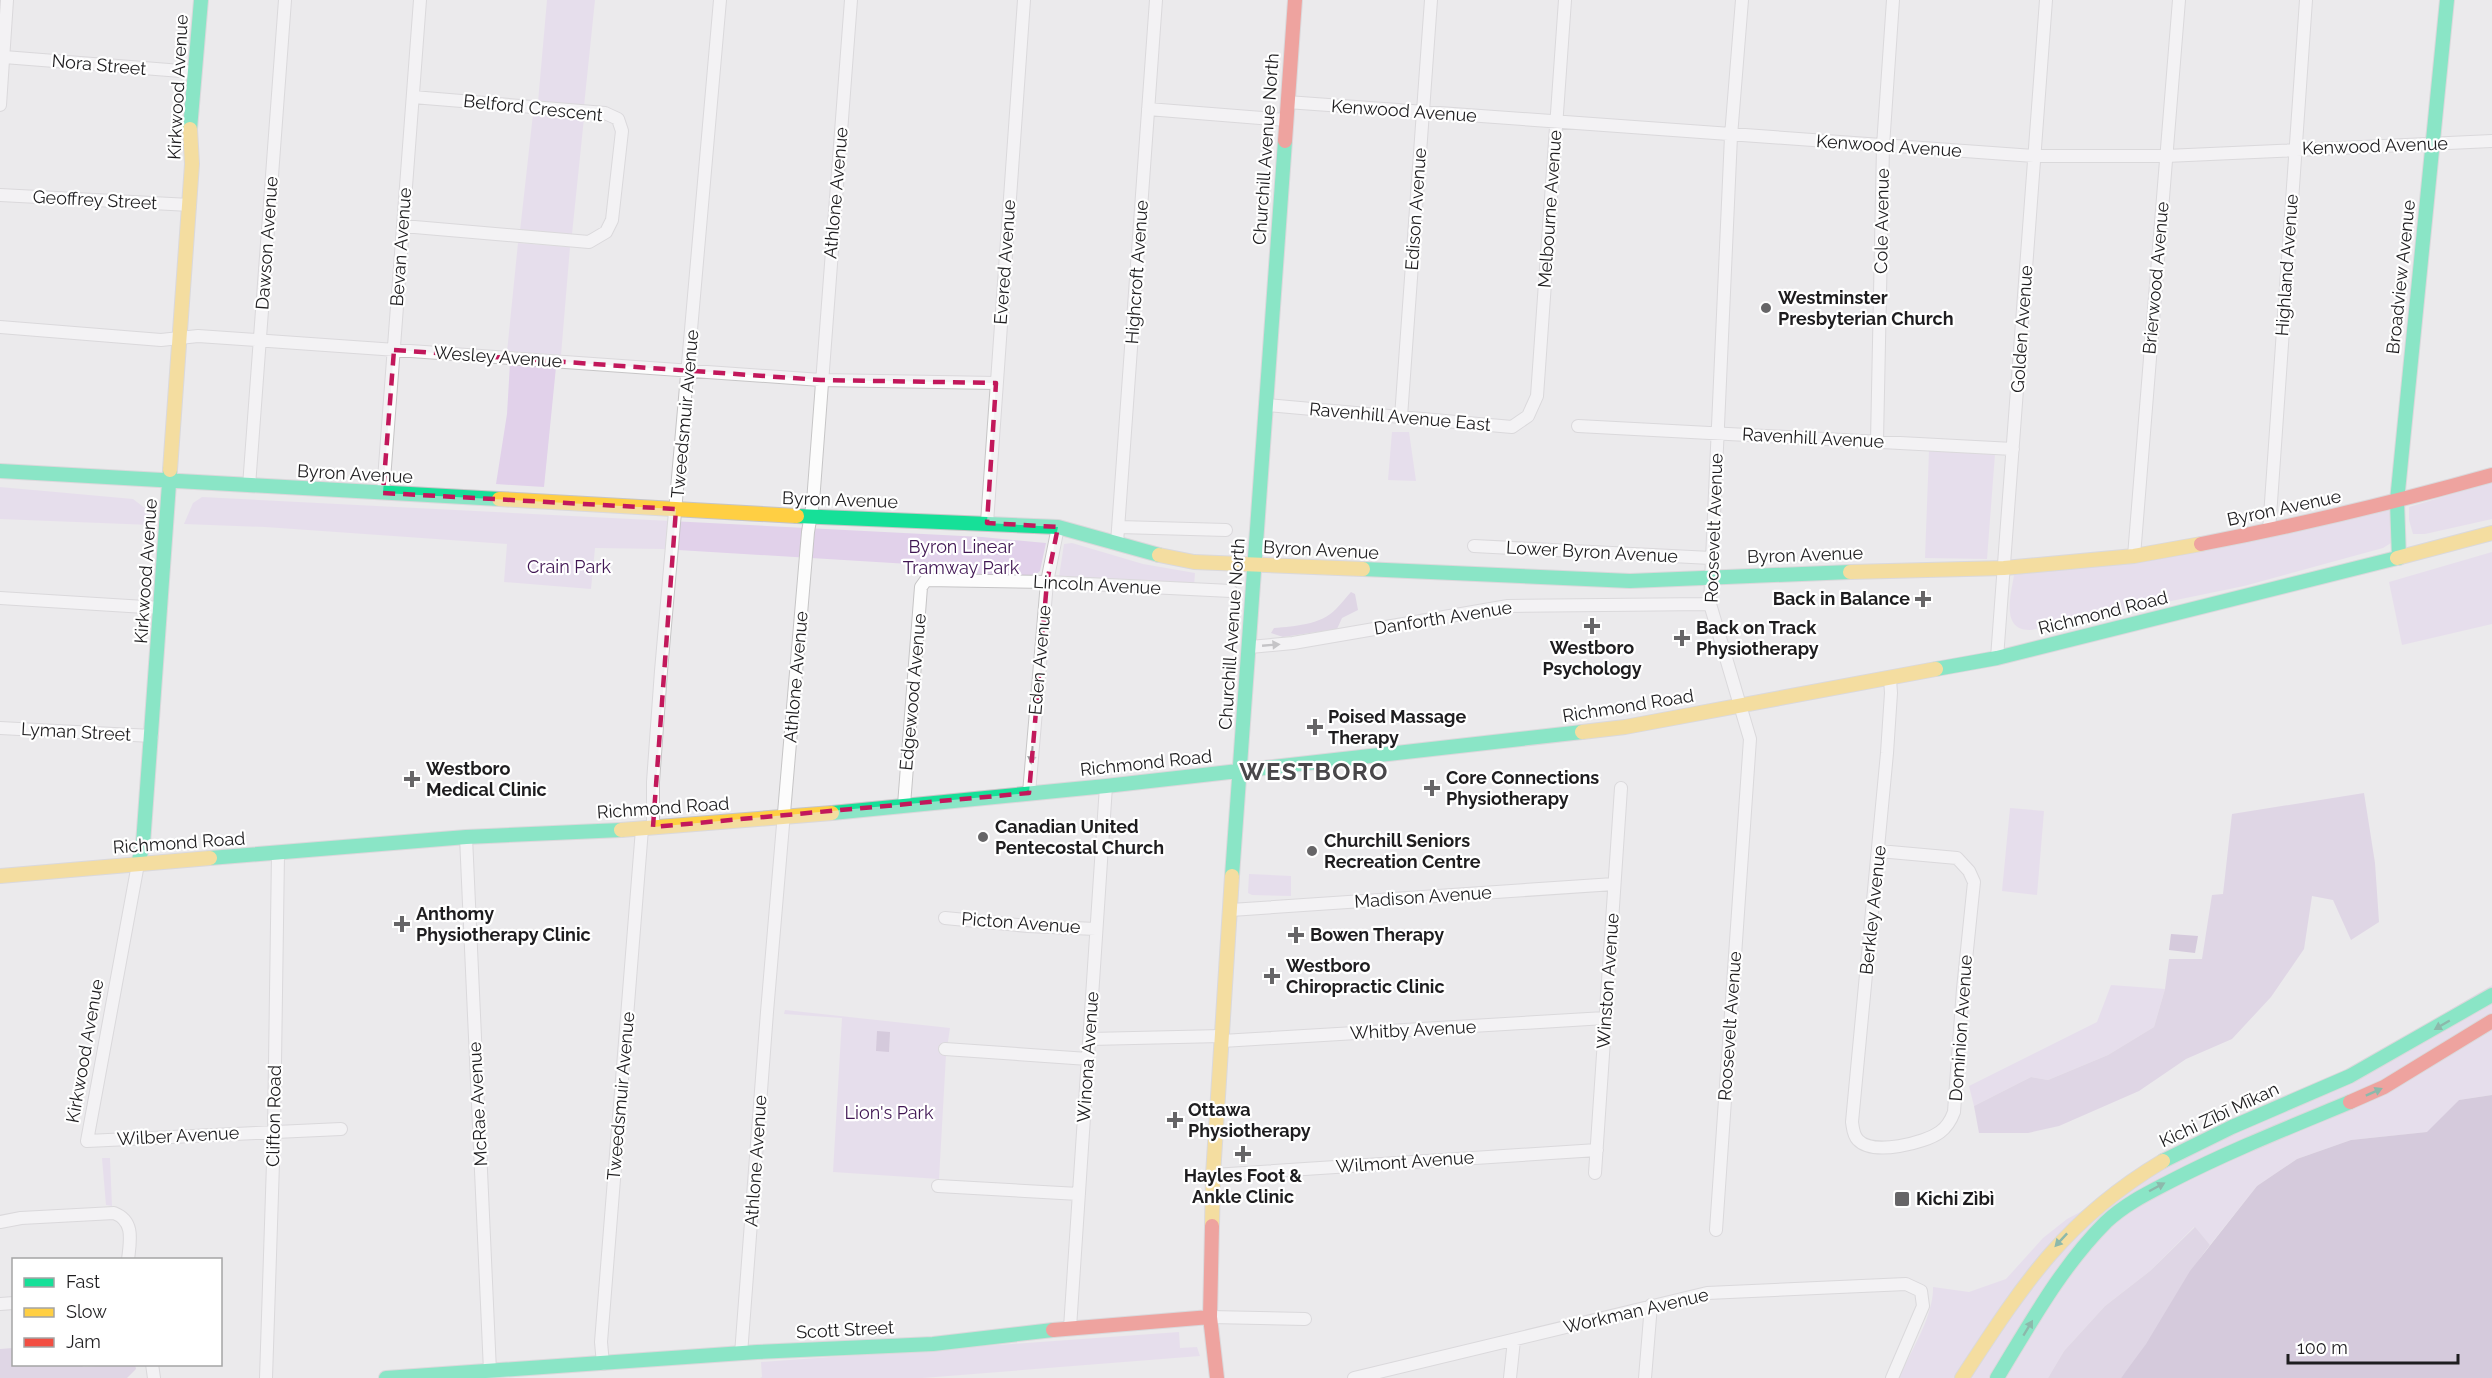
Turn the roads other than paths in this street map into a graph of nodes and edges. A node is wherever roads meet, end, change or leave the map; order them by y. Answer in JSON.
{"nodes":[{"id":1,"x":7,"y":0,"type":"edge"},
{"id":2,"x":201,"y":0,"type":"edge"},
{"id":3,"x":285,"y":0,"type":"edge"},
{"id":4,"x":420,"y":0,"type":"edge"},
{"id":5,"x":720,"y":0,"type":"edge"},
{"id":6,"x":851,"y":0,"type":"edge"},
{"id":7,"x":1024,"y":0,"type":"edge"},
{"id":8,"x":1156,"y":0,"type":"edge"},
{"id":9,"x":1294,"y":0,"type":"edge"},
{"id":10,"x":1431,"y":0,"type":"edge"},
{"id":11,"x":1565,"y":0,"type":"edge"},
{"id":12,"x":1742,"y":0,"type":"edge"},
{"id":13,"x":1893,"y":0,"type":"edge"},
{"id":14,"x":2046,"y":0,"type":"edge"},
{"id":15,"x":2179,"y":0,"type":"edge"},
{"id":16,"x":2306,"y":0,"type":"edge"},
{"id":17,"x":2447,"y":0,"type":"edge"},
{"id":18,"x":4,"y":57,"type":"junction"},
{"id":19,"x":194,"y":72,"type":"junction"},
{"id":20,"x":412,"y":97,"type":"junction"},
{"id":21,"x":1287,"y":102,"type":"junction"},
{"id":22,"x":0,"y":105,"type":"edge"},
{"id":23,"x":1148,"y":109,"type":"junction"},
{"id":24,"x":1423,"y":112,"type":"junction"},
{"id":25,"x":1286,"y":120,"type":"junction"},
{"id":26,"x":1557,"y":121,"type":"junction"},
{"id":27,"x":1731,"y":136,"type":"junction"},
{"id":28,"x":2492,"y":141,"type":"edge"},
{"id":29,"x":2433,"y":143,"type":"junction"},
{"id":30,"x":1883,"y":146,"type":"junction"},
{"id":31,"x":2295,"y":149,"type":"junction"},
{"id":32,"x":2034,"y":156,"type":"junction"},
{"id":33,"x":2166,"y":156,"type":"junction"},
{"id":34,"x":0,"y":195,"type":"edge"},
{"id":35,"x":190,"y":205,"type":"junction"},
{"id":36,"x":403,"y":226,"type":"junction"},
{"id":37,"x":0,"y":327,"type":"edge"},
{"id":38,"x":180,"y":338,"type":"junction"},
{"id":39,"x":260,"y":340,"type":"junction"},
{"id":40,"x":394,"y":350,"type":"junction"},
{"id":41,"x":689,"y":371,"type":"junction"},
{"id":42,"x":821,"y":380,"type":"junction"},
{"id":43,"x":996,"y":383,"type":"junction"},
{"id":44,"x":1267,"y":405,"type":"junction"},
{"id":45,"x":1528,"y":416,"type":"joint"},
{"id":46,"x":1401,"y":417,"type":"junction"},
{"id":47,"x":1578,"y":426,"type":"dead end"},
{"id":48,"x":1717,"y":433,"type":"junction"},
{"id":49,"x":1877,"y":441,"type":"junction"},
{"id":50,"x":2013,"y":449,"type":"junction"},
{"id":51,"x":0,"y":471,"type":"edge"},
{"id":52,"x":2492,"y":475,"type":"edge"},
{"id":53,"x":170,"y":480,"type":"junction"},
{"id":54,"x":249,"y":486,"type":"junction"},
{"id":55,"x":383,"y":493,"type":"junction"},
{"id":56,"x":2397,"y":501,"type":"junction"},
{"id":57,"x":676,"y":509,"type":"junction"},
{"id":58,"x":810,"y":517,"type":"junction"},
{"id":59,"x":987,"y":523,"type":"junction"},
{"id":60,"x":1119,"y":526,"type":"junction"},
{"id":61,"x":1058,"y":527,"type":"junction"},
{"id":62,"x":1226,"y":530,"type":"dead end"},
{"id":63,"x":2269,"y":531,"type":"junction"},
{"id":64,"x":2492,"y":533,"type":"edge"},
{"id":65,"x":1117,"y":543,"type":"junction"},
{"id":66,"x":1474,"y":546,"type":"dead end"},
{"id":67,"x":2134,"y":556,"type":"junction"},
{"id":68,"x":1711,"y":558,"type":"junction"},
{"id":69,"x":2399,"y":558,"type":"junction"},
{"id":70,"x":1256,"y":565,"type":"junction"},
{"id":71,"x":2004,"y":567,"type":"junction"},
{"id":72,"x":1710,"y":577,"type":"junction"},
{"id":73,"x":926,"y":580,"type":"joint"},
{"id":74,"x":1047,"y":582,"type":"junction"},
{"id":75,"x":1231,"y":591,"type":"dead end"},
{"id":76,"x":0,"y":598,"type":"edge"},
{"id":77,"x":1710,"y":604,"type":"junction"},
{"id":78,"x":161,"y":608,"type":"junction"},
{"id":79,"x":1250,"y":647,"type":"junction"},
{"id":80,"x":1997,"y":658,"type":"junction"},
{"id":81,"x":1890,"y":679,"type":"junction"},
{"id":82,"x":1738,"y":706,"type":"junction"},
{"id":83,"x":0,"y":728,"type":"edge"},
{"id":84,"x":152,"y":736,"type":"junction"},
{"id":85,"x":1239,"y":770,"type":"junction"},
{"id":86,"x":1106,"y":786,"type":"junction"},
{"id":87,"x":1621,"y":788,"type":"dead end"},
{"id":88,"x":1029,"y":793,"type":"junction"},
{"id":89,"x":904,"y":805,"type":"junction"},
{"id":90,"x":784,"y":818,"type":"junction"},
{"id":91,"x":647,"y":828,"type":"junction"},
{"id":92,"x":466,"y":837,"type":"junction"},
{"id":93,"x":1879,"y":851,"type":"junction"},
{"id":94,"x":278,"y":854,"type":"junction"},
{"id":95,"x":138,"y":864,"type":"junction"},
{"id":96,"x":0,"y":876,"type":"edge"},
{"id":97,"x":1614,"y":884,"type":"junction"},
{"id":98,"x":1231,"y":910,"type":"junction"},
{"id":99,"x":945,"y":918,"type":"dead end"},
{"id":100,"x":1096,"y":929,"type":"junction"},
{"id":101,"x":2492,"y":996,"type":"edge"},
{"id":102,"x":1605,"y":1018,"type":"junction"},
{"id":103,"x":2492,"y":1021,"type":"edge"},
{"id":104,"x":1222,"y":1038,"type":"junction"},
{"id":105,"x":1090,"y":1039,"type":"junction"},
{"id":106,"x":945,"y":1049,"type":"dead end"},
{"id":107,"x":1088,"y":1059,"type":"junction"},
{"id":108,"x":341,"y":1129,"type":"dead end"},
{"id":109,"x":274,"y":1132,"type":"junction"},
{"id":110,"x":1858,"y":1140,"type":"joint"},
{"id":111,"x":87,"y":1141,"type":"joint"},
{"id":112,"x":1597,"y":1150,"type":"junction"},
{"id":113,"x":1595,"y":1173,"type":"dead end"},
{"id":114,"x":1213,"y":1175,"type":"junction"},
{"id":115,"x":938,"y":1186,"type":"dead end"},
{"id":116,"x":1079,"y":1194,"type":"junction"},
{"id":117,"x":0,"y":1222,"type":"edge"},
{"id":118,"x":1716,"y":1230,"type":"dead end"},
{"id":119,"x":128,"y":1258,"type":"edge"},
{"id":120,"x":1651,"y":1305,"type":"junction"},
{"id":121,"x":1210,"y":1317,"type":"junction"},
{"id":122,"x":1305,"y":1319,"type":"dead end"},
{"id":123,"x":1070,"y":1328,"type":"junction"},
{"id":124,"x":1514,"y":1340,"type":"junction"},
{"id":125,"x":741,"y":1354,"type":"junction"},
{"id":126,"x":603,"y":1364,"type":"junction"},
{"id":127,"x":490,"y":1371,"type":"junction"},
{"id":128,"x":1372,"y":1376,"type":"edge"},
{"id":129,"x":266,"y":1378,"type":"edge"},
{"id":130,"x":386,"y":1378,"type":"edge"},
{"id":131,"x":1217,"y":1378,"type":"edge"},
{"id":132,"x":1354,"y":1378,"type":"edge"},
{"id":133,"x":1510,"y":1378,"type":"edge"},
{"id":134,"x":1645,"y":1378,"type":"edge"},
{"id":135,"x":1892,"y":1378,"type":"edge"},
{"id":136,"x":1962,"y":1378,"type":"edge"},
{"id":137,"x":1997,"y":1378,"type":"edge"}],
"edges":[{"from":1,"to":18,"type":"street"},
{"from":2,"to":19,"type":"main road","name":"Kirkwood Avenue"},
{"from":3,"to":39,"type":"street","name":"Dawson Avenue"},
{"from":4,"to":20,"type":"street","name":"Bevan Avenue"},
{"from":5,"to":41,"type":"street","name":"Tweedsmuir Avenue"},
{"from":6,"to":42,"type":"street","name":"Athlone Avenue"},
{"from":7,"to":43,"type":"street","name":"Evered Avenue"},
{"from":8,"to":23,"type":"street","name":"Highcroft Avenue"},
{"from":9,"to":21,"type":"main road","name":"Churchill Avenue North"},
{"from":10,"to":24,"type":"street","name":"Edison Avenue"},
{"from":11,"to":26,"type":"street","name":"Melbourne Avenue"},
{"from":12,"to":27,"type":"street","name":"Roosevelt Avenue"},
{"from":13,"to":30,"type":"street","name":"Cole Avenue"},
{"from":14,"to":32,"type":"street","name":"Golden Avenue"},
{"from":15,"to":33,"type":"street","name":"Brierwood Avenue"},
{"from":16,"to":31,"type":"street","name":"Highland Avenue"},
{"from":17,"to":29,"type":"main road","name":"Broadview Avenue"},
{"from":18,"to":19,"type":"street","name":"Nora Street"},
{"from":18,"to":22,"type":"street"},
{"from":19,"to":35,"type":"main road","name":"Kirkwood Avenue"},
{"from":20,"to":36,"type":"street","name":"Bevan Avenue"},
{"from":20,"to":36,"type":"street","name":"Belford Crescent"},
{"from":21,"to":24,"type":"street","name":"Kenwood Avenue"},
{"from":21,"to":25,"type":"main road","name":"Churchill Avenue North"},
{"from":23,"to":25,"type":"street"},
{"from":23,"to":60,"type":"street","name":"Highcroft Avenue"},
{"from":24,"to":26,"type":"street","name":"Kenwood Avenue"},
{"from":24,"to":46,"type":"street","name":"Edison Avenue"},
{"from":25,"to":44,"type":"main road","name":"Churchill Avenue North"},
{"from":26,"to":27,"type":"street","name":"Kenwood Avenue"},
{"from":26,"to":45,"type":"street","name":"Melbourne Avenue"},
{"from":27,"to":30,"type":"street","name":"Kenwood Avenue"},
{"from":27,"to":48,"type":"street","name":"Roosevelt Avenue"},
{"from":28,"to":29,"type":"street","name":"Kenwood Avenue"},
{"from":29,"to":31,"type":"street","name":"Kenwood Avenue"},
{"from":29,"to":56,"type":"main road","name":"Broadview Avenue"},
{"from":30,"to":32,"type":"street","name":"Kenwood Avenue"},
{"from":30,"to":49,"type":"street","name":"Cole Avenue"},
{"from":31,"to":33,"type":"street","name":"Kenwood Avenue"},
{"from":31,"to":63,"type":"street","name":"Highland Avenue"},
{"from":32,"to":33,"type":"street","name":"Kenwood Avenue"},
{"from":32,"to":50,"type":"street","name":"Golden Avenue"},
{"from":33,"to":67,"type":"street","name":"Brierwood Avenue"},
{"from":34,"to":35,"type":"street","name":"Geoffrey Street"},
{"from":35,"to":38,"type":"main road","name":"Kirkwood Avenue"},
{"from":36,"to":40,"type":"street","name":"Bevan Avenue"},
{"from":37,"to":38,"type":"street","name":"Wesley Avenue"},
{"from":38,"to":39,"type":"street","name":"Wesley Avenue"},
{"from":38,"to":53,"type":"main road","name":"Kirkwood Avenue"},
{"from":39,"to":40,"type":"street","name":"Wesley Avenue"},
{"from":39,"to":54,"type":"street","name":"Dawson Avenue"},
{"from":40,"to":41,"type":"street","name":"Wesley Avenue"},
{"from":40,"to":55,"type":"street","name":"Bevan Avenue"},
{"from":41,"to":42,"type":"street","name":"Wesley Avenue"},
{"from":41,"to":57,"type":"street","name":"Tweedsmuir Avenue"},
{"from":42,"to":43,"type":"street","name":"Wesley Avenue"},
{"from":42,"to":58,"type":"street","name":"Athlone Avenue"},
{"from":43,"to":59,"type":"street","name":"Evered Avenue"},
{"from":44,"to":46,"type":"street","name":"Ravenhill Avenue East"},
{"from":44,"to":70,"type":"main road","name":"Churchill Avenue North"},
{"from":45,"to":46,"type":"street","name":"Ravenhill Avenue East"},
{"from":47,"to":48,"type":"street","name":"Ravenhill Avenue"},
{"from":48,"to":49,"type":"street","name":"Ravenhill Avenue"},
{"from":48,"to":68,"type":"street","name":"Roosevelt Avenue"},
{"from":49,"to":50,"type":"street","name":"Ravenhill Avenue"},
{"from":50,"to":71,"type":"street","name":"Golden Avenue"},
{"from":51,"to":53,"type":"main road","name":"Byron Avenue"},
{"from":52,"to":56,"type":"main road","name":"Byron Avenue"},
{"from":53,"to":54,"type":"main road","name":"Byron Avenue"},
{"from":53,"to":78,"type":"main road","name":"Kirkwood Avenue"},
{"from":54,"to":55,"type":"main road","name":"Byron Avenue"},
{"from":55,"to":57,"type":"main road","name":"Byron Avenue"},
{"from":56,"to":63,"type":"main road","name":"Byron Avenue"},
{"from":56,"to":69,"type":"main road","name":"Broadview Avenue"},
{"from":57,"to":58,"type":"main road","name":"Byron Avenue"},
{"from":57,"to":91,"type":"street","name":"Tweedsmuir Avenue"},
{"from":58,"to":59,"type":"main road","name":"Byron Avenue"},
{"from":58,"to":90,"type":"street","name":"Athlone Avenue"},
{"from":59,"to":61,"type":"main road","name":"Byron Avenue"},
{"from":60,"to":62,"type":"street"},
{"from":60,"to":65,"type":"street","name":"Highcroft Avenue"},
{"from":61,"to":65,"type":"main road","name":"Byron Avenue"},
{"from":61,"to":74,"type":"street","name":"Eden Avenue"},
{"from":63,"to":67,"type":"main road","name":"Byron Avenue"},
{"from":64,"to":69,"type":"main road","name":"Richmond Road"},
{"from":65,"to":70,"type":"main road","name":"Byron Avenue"},
{"from":66,"to":68,"type":"street","name":"Lower Byron Avenue"},
{"from":67,"to":71,"type":"main road","name":"Byron Avenue"},
{"from":68,"to":72,"type":"street","name":"Roosevelt Avenue"},
{"from":69,"to":80,"type":"main road","name":"Richmond Road"},
{"from":70,"to":72,"type":"main road","name":"Byron Avenue"},
{"from":70,"to":79,"type":"main road","name":"Churchill Avenue North"},
{"from":71,"to":72,"type":"main road","name":"Byron Avenue"},
{"from":71,"to":80,"type":"street","name":"Golden Avenue"},
{"from":72,"to":77,"type":"street","name":"Roosevelt Avenue"},
{"from":73,"to":74,"type":"street","name":"Lincoln Avenue"},
{"from":73,"to":89,"type":"street","name":"Edgewood Avenue"},
{"from":74,"to":75,"type":"street","name":"Lincoln Avenue"},
{"from":74,"to":88,"type":"street","name":"Eden Avenue","one_way":true},
{"from":76,"to":78,"type":"street"},
{"from":79,"to":77,"type":"street","name":"Danforth Avenue","one_way":true},
{"from":77,"to":82,"type":"street","name":"Roosevelt Avenue"},
{"from":78,"to":84,"type":"main road","name":"Kirkwood Avenue"},
{"from":79,"to":85,"type":"main road","name":"Churchill Avenue North"},
{"from":80,"to":81,"type":"main road","name":"Richmond Road"},
{"from":81,"to":82,"type":"main road","name":"Richmond Road"},
{"from":81,"to":93,"type":"street","name":"Berkley Avenue"},
{"from":82,"to":85,"type":"main road","name":"Richmond Road"},
{"from":82,"to":118,"type":"street","name":"Roosevelt Avenue"},
{"from":83,"to":84,"type":"street","name":"Lyman Street"},
{"from":84,"to":95,"type":"main road","name":"Kirkwood Avenue"},
{"from":85,"to":86,"type":"main road","name":"Richmond Road"},
{"from":85,"to":98,"type":"main road","name":"Churchill Avenue North"},
{"from":86,"to":88,"type":"main road","name":"Richmond Road"},
{"from":86,"to":100,"type":"street","name":"Winona Avenue"},
{"from":87,"to":97,"type":"street","name":"Winston Avenue"},
{"from":88,"to":89,"type":"main road","name":"Richmond Road"},
{"from":89,"to":90,"type":"main road","name":"Richmond Road"},
{"from":90,"to":91,"type":"main road","name":"Richmond Road"},
{"from":90,"to":125,"type":"street","name":"Athlone Avenue"},
{"from":91,"to":92,"type":"main road","name":"Richmond Road"},
{"from":91,"to":126,"type":"street","name":"Tweedsmuir Avenue"},
{"from":92,"to":94,"type":"main road","name":"Richmond Road"},
{"from":92,"to":127,"type":"street","name":"McRae Avenue"},
{"from":93,"to":110,"type":"street","name":"Berkley Avenue"},
{"from":93,"to":110,"type":"street","name":"Dominion Avenue"},
{"from":94,"to":95,"type":"main road","name":"Richmond Road"},
{"from":94,"to":109,"type":"street","name":"Clifton Road"},
{"from":95,"to":96,"type":"main road","name":"Richmond Road"},
{"from":95,"to":111,"type":"street","name":"Kirkwood Avenue"},
{"from":97,"to":98,"type":"street","name":"Madison Avenue"},
{"from":97,"to":102,"type":"street","name":"Winston Avenue"},
{"from":98,"to":104,"type":"main road","name":"Churchill Avenue North"},
{"from":99,"to":100,"type":"street","name":"Picton Avenue"},
{"from":100,"to":105,"type":"street","name":"Winona Avenue"},
{"from":101,"to":136,"type":"main road","name":"Kichi Zībī Mīkan","one_way":true},
{"from":102,"to":104,"type":"street","name":"Whitby Avenue"},
{"from":102,"to":112,"type":"street","name":"Winston Avenue"},
{"from":137,"to":103,"type":"main road","one_way":true},
{"from":104,"to":105,"type":"street","name":"Whitby Avenue"},
{"from":104,"to":114,"type":"main road","name":"Churchill Avenue North"},
{"from":105,"to":107,"type":"street","name":"Winona Avenue"},
{"from":106,"to":107,"type":"street"},
{"from":107,"to":116,"type":"street","name":"Winona Avenue"},
{"from":108,"to":109,"type":"street","name":"Wilber Avenue"},
{"from":109,"to":111,"type":"street","name":"Wilber Avenue"},
{"from":109,"to":129,"type":"street","name":"Clifton Road"},
{"from":112,"to":113,"type":"street","name":"Winston Avenue"},
{"from":112,"to":114,"type":"street","name":"Wilmont Avenue"},
{"from":114,"to":121,"type":"main road","name":"Churchill Avenue North"},
{"from":115,"to":116,"type":"street"},
{"from":116,"to":123,"type":"street","name":"Winona Avenue"},
{"from":117,"to":119,"type":"street"},
{"from":120,"to":124,"type":"street","name":"Workman Avenue"},
{"from":120,"to":134,"type":"street"},
{"from":120,"to":135,"type":"street","name":"Workman Avenue"},
{"from":121,"to":122,"type":"street","name":"Scott Street"},
{"from":121,"to":123,"type":"main road","name":"Scott Street"},
{"from":121,"to":131,"type":"main road","name":"Churchill Avenue North"},
{"from":123,"to":125,"type":"main road","name":"Scott Street"},
{"from":124,"to":128,"type":"street","name":"Workman Avenue"},
{"from":124,"to":133,"type":"street"},
{"from":125,"to":126,"type":"main road","name":"Scott Street"},
{"from":126,"to":127,"type":"main road","name":"Scott Street"},
{"from":127,"to":130,"type":"main road","name":"Scott Street"},
{"from":128,"to":132,"type":"street","name":"Workman Avenue"}]}
